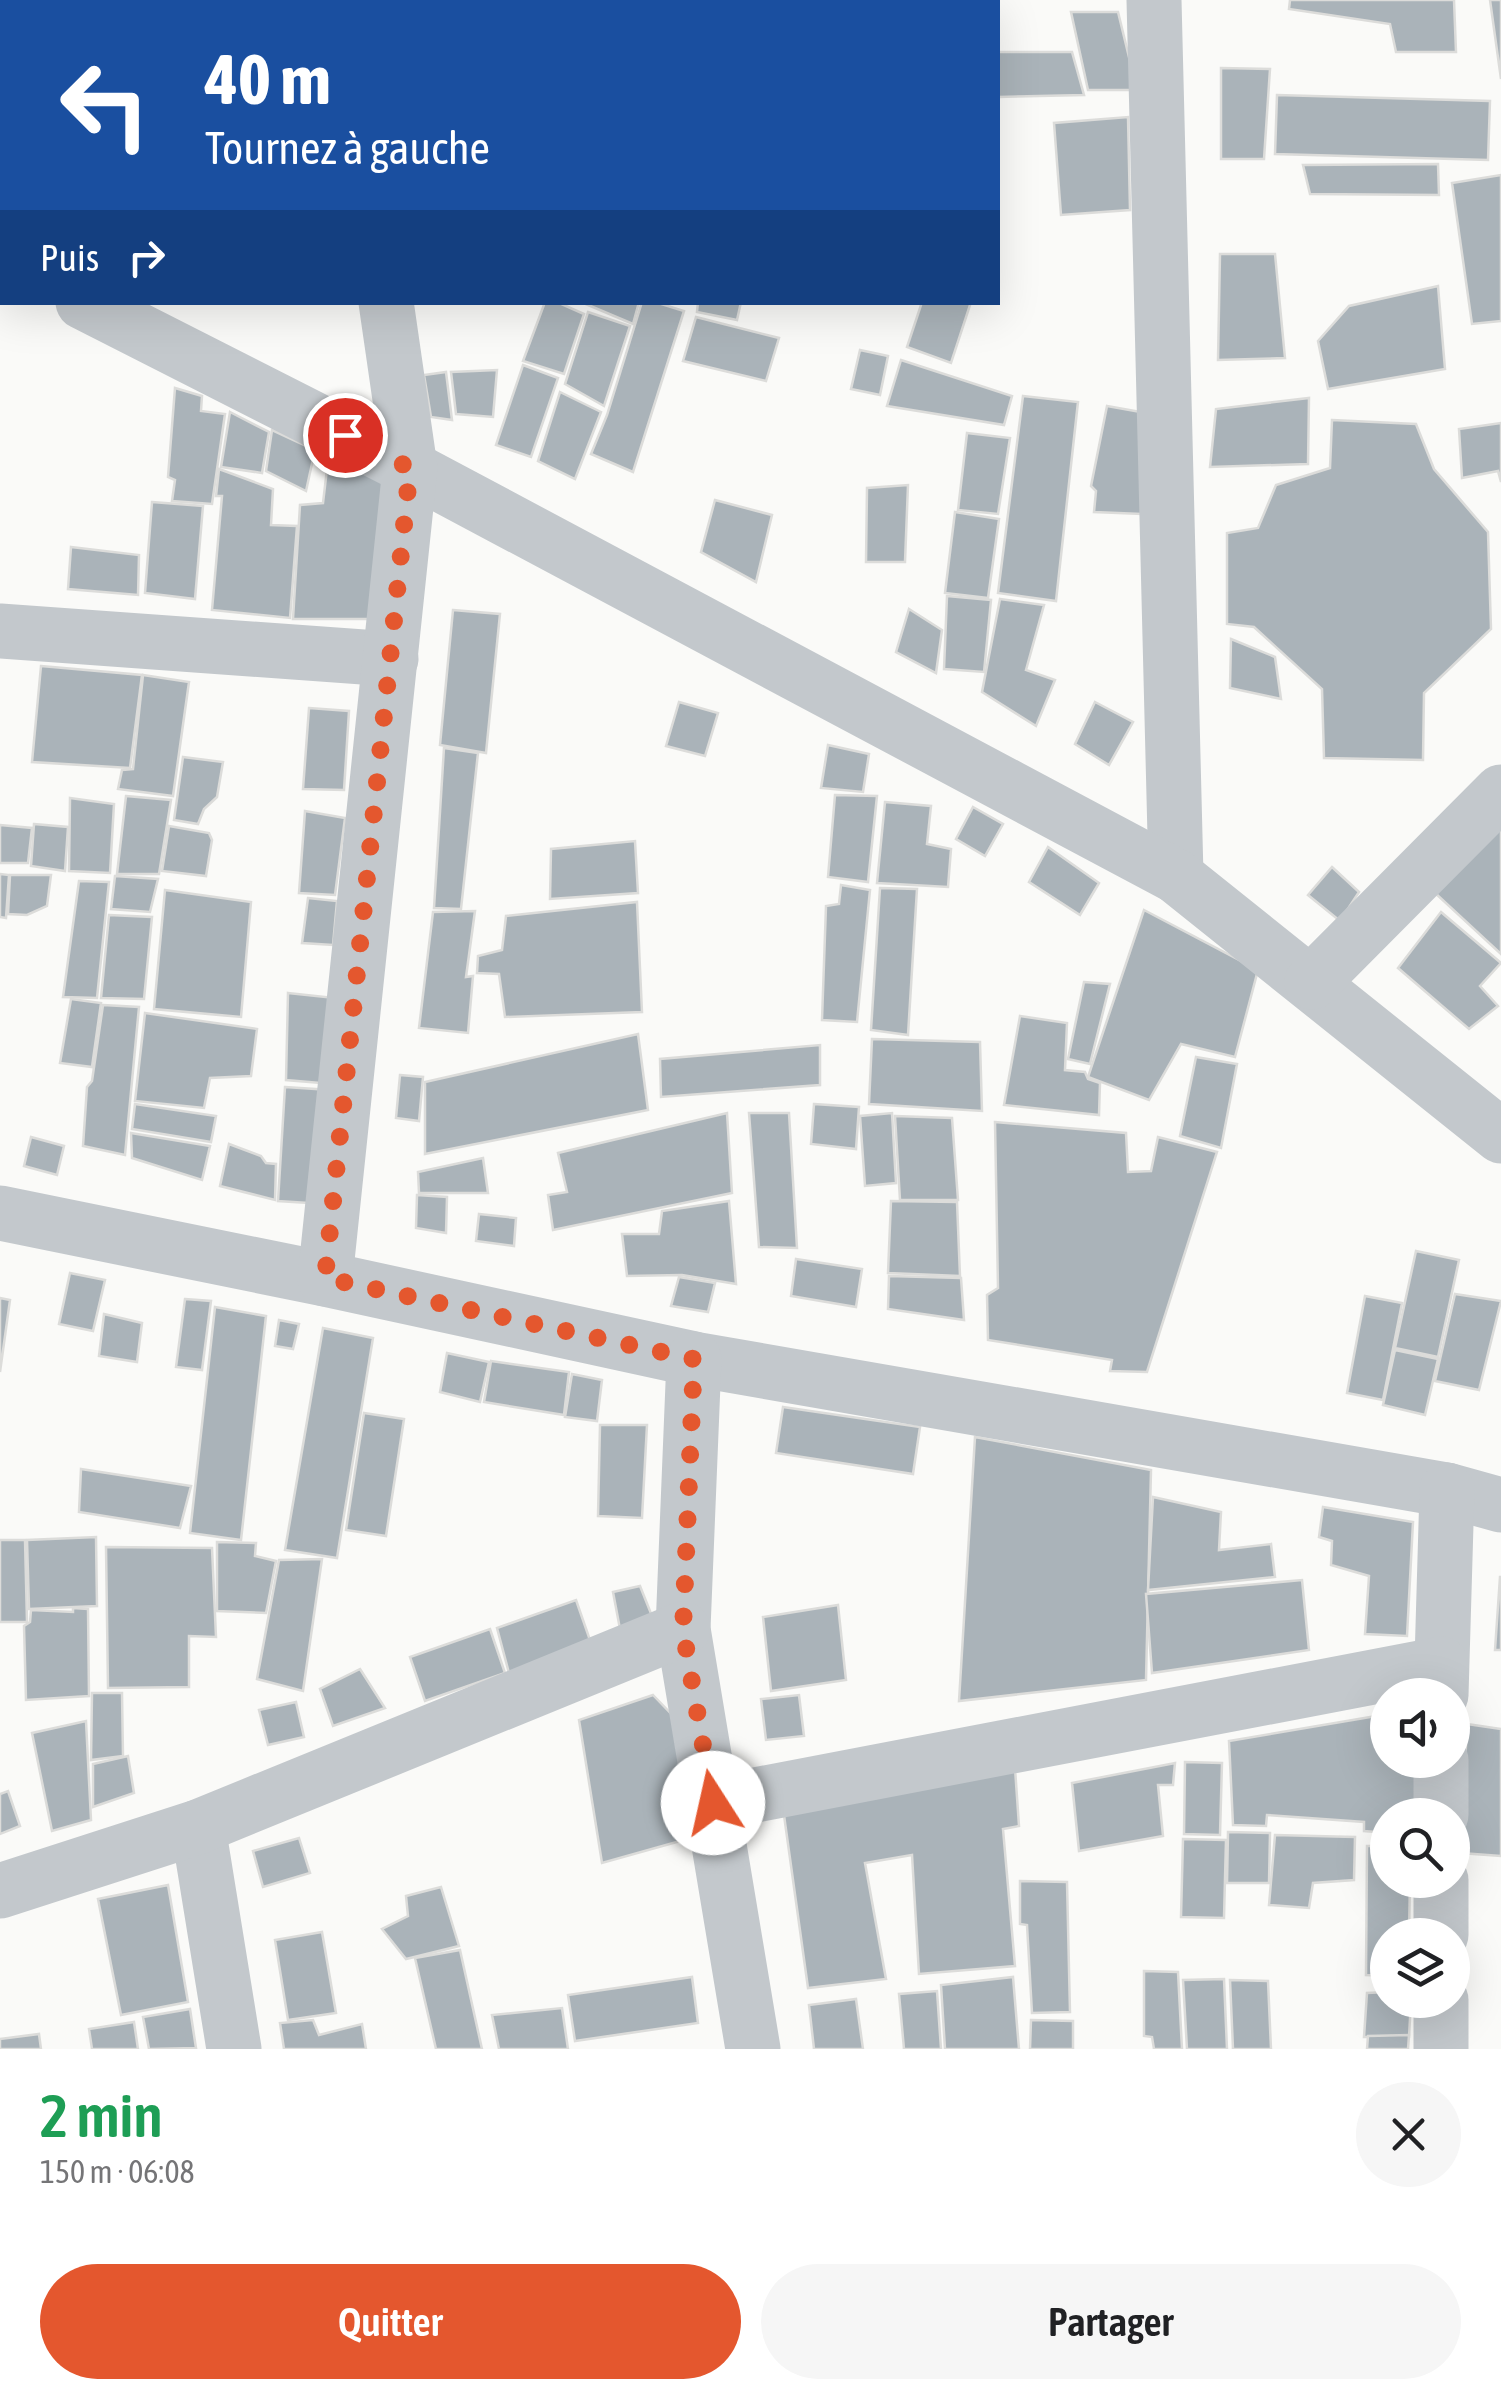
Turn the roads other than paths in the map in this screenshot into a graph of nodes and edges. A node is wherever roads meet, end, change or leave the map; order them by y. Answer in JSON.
{"nodes":[{"id":1,"x":1154,"y":0,"type":"edge"},
{"id":2,"x":89,"y":305,"type":"edge"},
{"id":3,"x":386,"y":305,"type":"edge"},
{"id":4,"x":410,"y":468,"type":"junction"},
{"id":5,"x":0,"y":631,"type":"edge"},
{"id":6,"x":391,"y":659,"type":"junction"},
{"id":7,"x":1501,"y":792,"type":"edge"},
{"id":8,"x":1176,"y":876,"type":"junction"},
{"id":9,"x":1312,"y":982,"type":"junction"},
{"id":10,"x":1501,"y":1136,"type":"edge"},
{"id":11,"x":0,"y":1213,"type":"edge"},
{"id":12,"x":325,"y":1278,"type":"junction"},
{"id":13,"x":694,"y":1359,"type":"junction"},
{"id":14,"x":1447,"y":1490,"type":"junction"},
{"id":15,"x":1501,"y":1506,"type":"edge"},
{"id":16,"x":683,"y":1630,"type":"junction"},
{"id":17,"x":1441,"y":1678,"type":"edge"},
{"id":18,"x":1370,"y":1692,"type":"edge"},
{"id":19,"x":713,"y":1803,"type":"junction"},
{"id":20,"x":198,"y":1827,"type":"junction"},
{"id":21,"x":0,"y":1891,"type":"edge"},
{"id":22,"x":1441,"y":2018,"type":"edge"},
{"id":23,"x":234,"y":2049,"type":"edge"},
{"id":24,"x":753,"y":2049,"type":"edge"},
{"id":25,"x":1441,"y":2049,"type":"edge"}],
"edges":[{"from":1,"to":8,"type":"street"},
{"from":2,"to":4,"type":"street"},
{"from":3,"to":4,"type":"street"},
{"from":4,"to":6,"type":"street"},
{"from":4,"to":8,"type":"street"},
{"from":5,"to":6,"type":"street"},
{"from":6,"to":12,"type":"street"},
{"from":7,"to":9,"type":"street"},
{"from":8,"to":9,"type":"street"},
{"from":9,"to":10,"type":"street"},
{"from":11,"to":12,"type":"street"},
{"from":12,"to":13,"type":"street"},
{"from":13,"to":14,"type":"street"},
{"from":13,"to":16,"type":"street"},
{"from":14,"to":15,"type":"street"},
{"from":14,"to":17,"type":"street"},
{"from":16,"to":19,"type":"street"},
{"from":16,"to":20,"type":"street"},
{"from":18,"to":19,"type":"street"},
{"from":19,"to":24,"type":"street"},
{"from":20,"to":21,"type":"street"},
{"from":20,"to":23,"type":"street"},
{"from":22,"to":25,"type":"street"}]}
